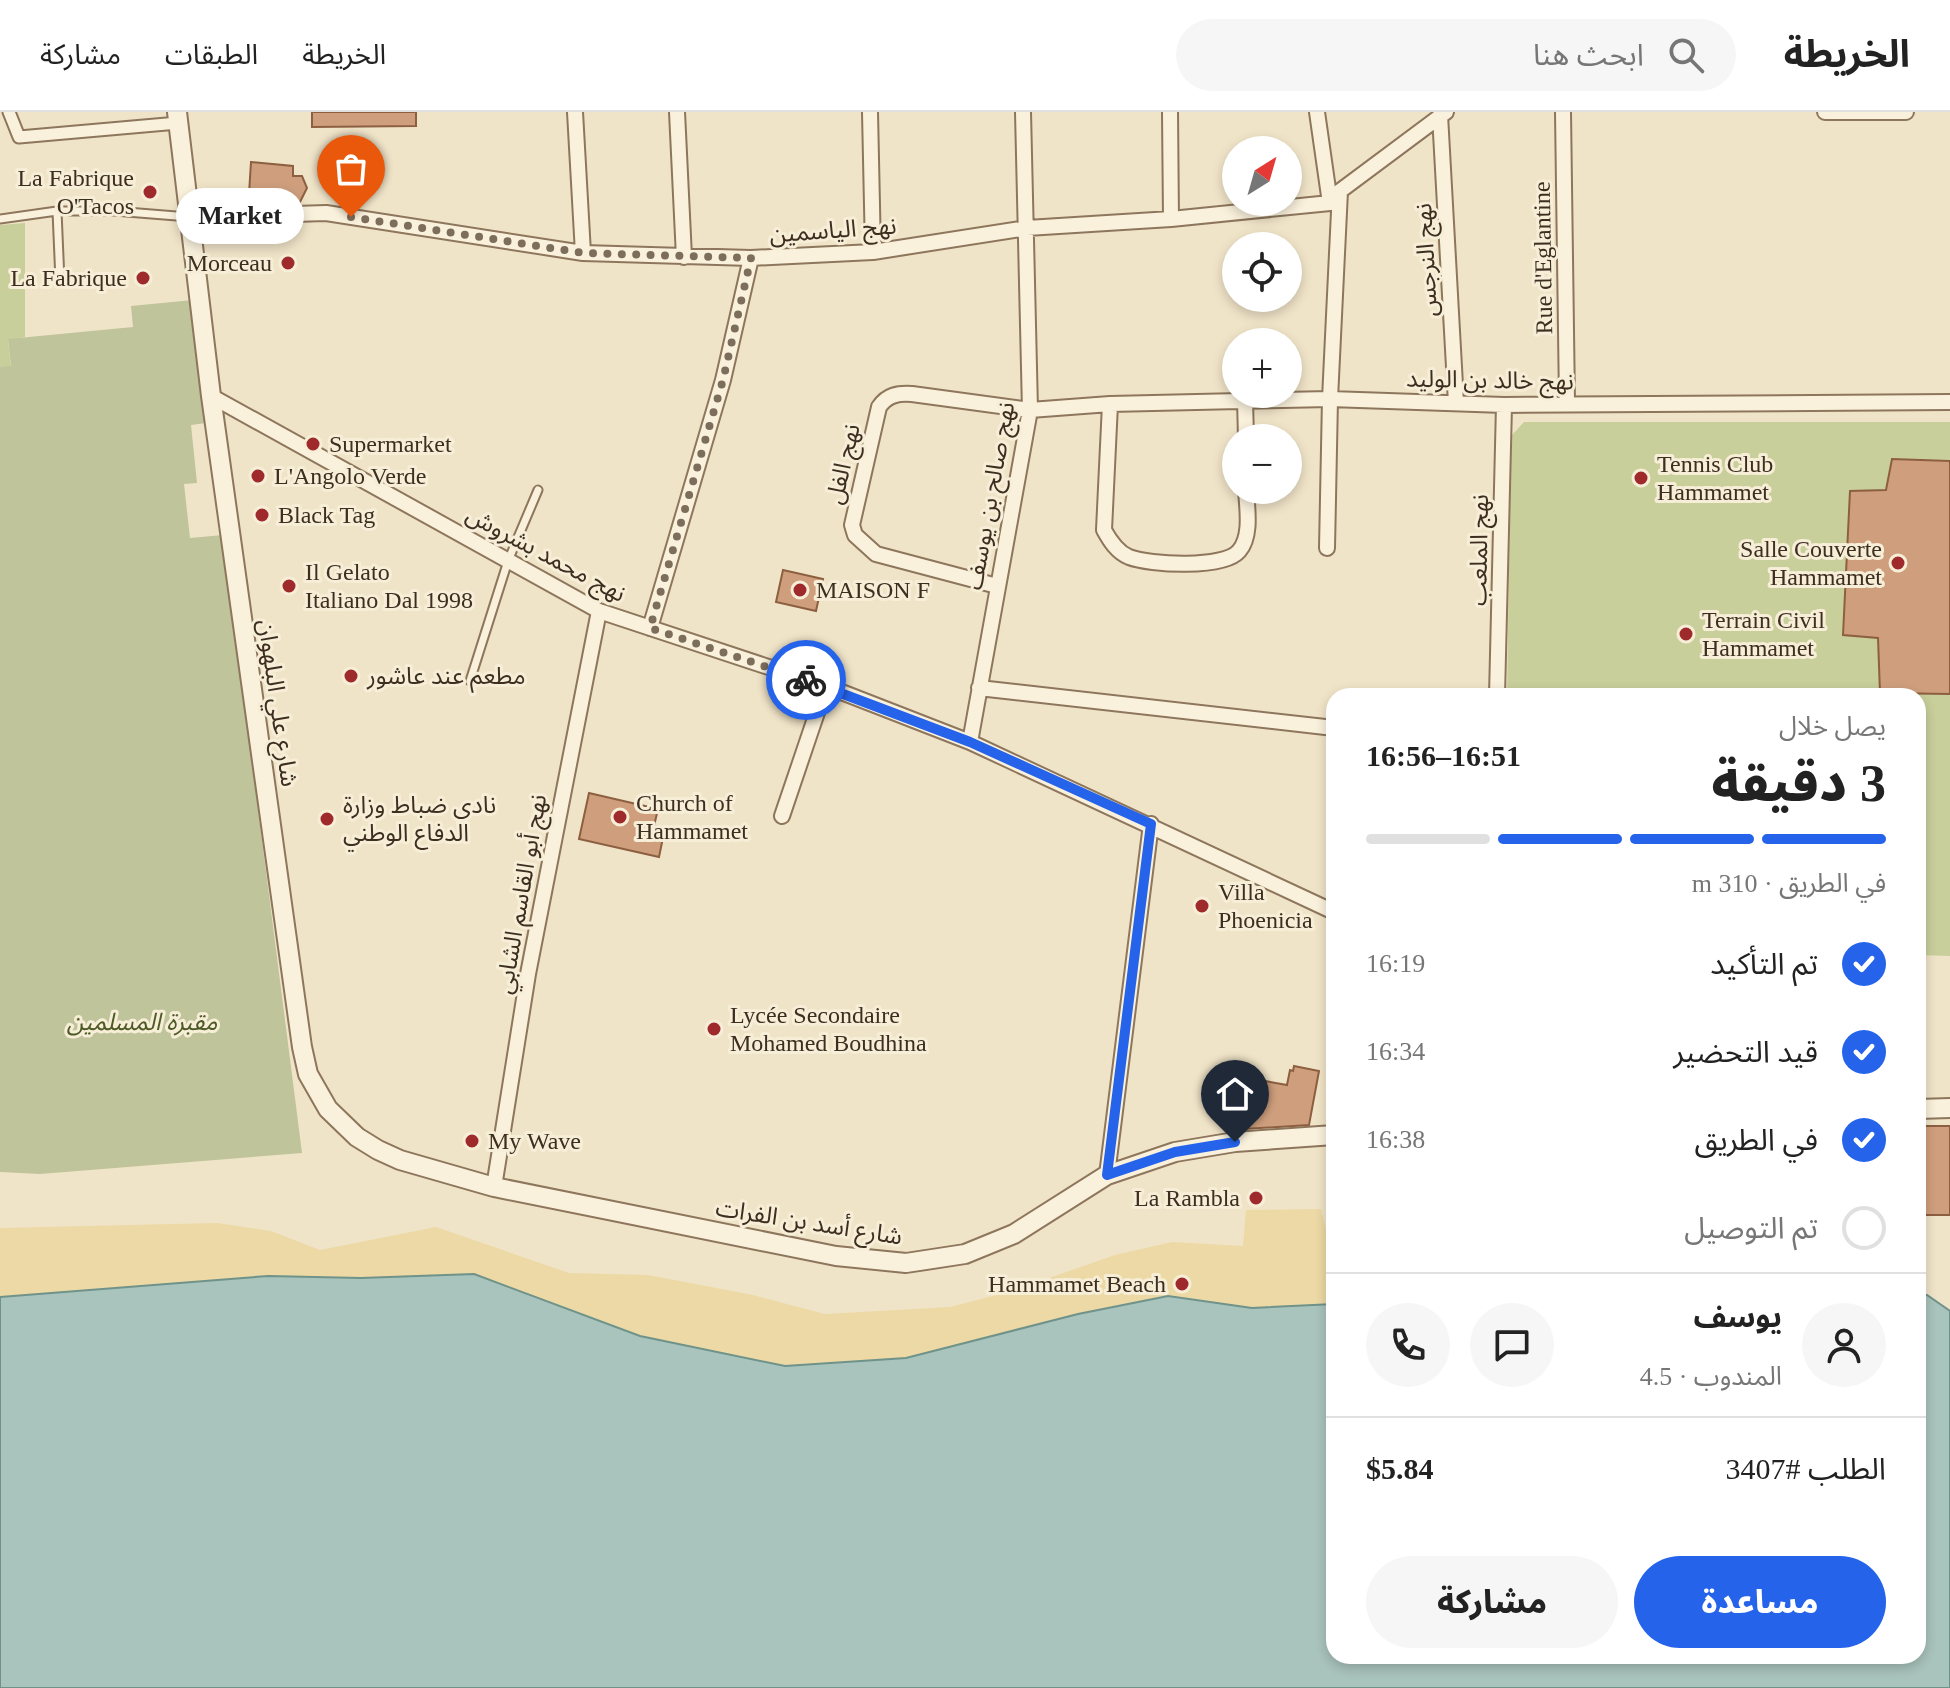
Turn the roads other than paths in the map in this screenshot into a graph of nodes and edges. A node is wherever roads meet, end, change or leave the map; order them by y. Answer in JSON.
{"nodes":[{"id":1,"x":9,"y":112,"type":"edge"},
{"id":2,"x":575,"y":112,"type":"edge"},
{"id":3,"x":677,"y":112,"type":"edge"},
{"id":4,"x":870,"y":112,"type":"edge"},
{"id":5,"x":1023,"y":112,"type":"edge"},
{"id":6,"x":1170,"y":112,"type":"edge"},
{"id":7,"x":1317,"y":112,"type":"edge"},
{"id":8,"x":1563,"y":112,"type":"edge"},
{"id":9,"x":1825,"y":112,"type":"edge"},
{"id":10,"x":1906,"y":112,"type":"edge"},
{"id":11,"x":1443,"y":113,"type":"edge"},
{"id":12,"x":178,"y":117,"type":"edge"},
{"id":13,"x":1335,"y":197,"type":"junction"},
{"id":14,"x":57,"y":211,"type":"junction"},
{"id":15,"x":191,"y":217,"type":"junction"},
{"id":16,"x":0,"y":219,"type":"edge"},
{"id":17,"x":1171,"y":219,"type":"junction"},
{"id":18,"x":1027,"y":228,"type":"junction"},
{"id":19,"x":873,"y":252,"type":"junction"},
{"id":20,"x":583,"y":253,"type":"junction"},
{"id":21,"x":684,"y":257,"type":"junction"},
{"id":22,"x":751,"y":258,"type":"junction"},
{"id":23,"x":60,"y":281,"type":"dead end"},
{"id":24,"x":211,"y":396,"type":"junction"},
{"id":25,"x":1302,"y":399,"type":"edge"},
{"id":26,"x":1330,"y":399,"type":"junction"},
{"id":27,"x":1222,"y":401,"type":"edge"},
{"id":28,"x":1950,"y":402,"type":"edge"},
{"id":29,"x":1456,"y":403,"type":"junction"},
{"id":30,"x":1567,"y":403,"type":"junction"},
{"id":31,"x":1110,"y":404,"type":"junction"},
{"id":32,"x":1504,"y":405,"type":"junction"},
{"id":33,"x":1030,"y":410,"type":"junction"},
{"id":34,"x":538,"y":490,"type":"dead end"},
{"id":35,"x":1246,"y":504,"type":"edge"},
{"id":36,"x":1327,"y":548,"type":"dead end"},
{"id":37,"x":508,"y":561,"type":"junction"},
{"id":38,"x":997,"y":586,"type":"junction"},
{"id":39,"x":599,"y":611,"type":"junction"},
{"id":40,"x":650,"y":628,"type":"junction"},
{"id":41,"x":470,"y":681,"type":"dead end"},
{"id":42,"x":826,"y":686,"type":"junction"},
{"id":43,"x":979,"y":688,"type":"junction"},
{"id":44,"x":1497,"y":688,"type":"edge"},
{"id":45,"x":1326,"y":727,"type":"edge"},
{"id":46,"x":970,"y":742,"type":"junction"},
{"id":47,"x":782,"y":816,"type":"dead end"},
{"id":48,"x":1151,"y":824,"type":"junction"},
{"id":49,"x":1326,"y":908,"type":"edge"},
{"id":50,"x":1950,"y":1108,"type":"edge"},
{"id":51,"x":1926,"y":1109,"type":"edge"},
{"id":52,"x":1326,"y":1136,"type":"edge"},
{"id":53,"x":1107,"y":1175,"type":"junction"},
{"id":54,"x":494,"y":1187,"type":"junction"}],
"edges":[{"from":1,"to":12,"type":"street"},
{"from":2,"to":20,"type":"street"},
{"from":3,"to":21,"type":"street"},
{"from":4,"to":19,"type":"street"},
{"from":5,"to":18,"type":"street","name":"نهج صالح بن يوسف"},
{"from":6,"to":17,"type":"street"},
{"from":7,"to":13,"type":"street"},
{"from":8,"to":30,"type":"street","name":"Rue d'Eglantine"},
{"from":9,"to":10,"type":"street"},
{"from":11,"to":13,"type":"street"},
{"from":11,"to":29,"type":"street","name":"نهج النرجس"},
{"from":12,"to":15,"type":"street","name":"شارع علي البلهوان"},
{"from":13,"to":17,"type":"street","name":"نهج الياسمين"},
{"from":13,"to":26,"type":"street"},
{"from":14,"to":15,"type":"lane","name":"نهج الياسمين"},
{"from":14,"to":16,"type":"lane","name":"نهج الياسمين"},
{"from":14,"to":23,"type":"lane"},
{"from":15,"to":20,"type":"street","name":"نهج الياسمين"},
{"from":15,"to":24,"type":"street","name":"شارع علي البلهوان"},
{"from":17,"to":18,"type":"street","name":"نهج الياسمين"},
{"from":18,"to":19,"type":"street","name":"نهج الياسمين"},
{"from":18,"to":33,"type":"street","name":"نهج صالح بن يوسف"},
{"from":19,"to":22,"type":"street","name":"نهج الياسمين"},
{"from":20,"to":21,"type":"street","name":"نهج الياسمين"},
{"from":21,"to":22,"type":"street","name":"نهج الياسمين"},
{"from":22,"to":40,"type":"street"},
{"from":24,"to":37,"type":"street","name":"نهج محمد بشروش"},
{"from":24,"to":54,"type":"street","name":"شارع علي البلهوان"},
{"from":25,"to":26,"type":"street","name":"نهج خالد بن الوليد"},
{"from":26,"to":29,"type":"street","name":"نهج خالد بن الوليد"},
{"from":26,"to":36,"type":"street"},
{"from":27,"to":31,"type":"street","name":"نهج خالد بن الوليد"},
{"from":28,"to":30,"type":"street","name":"نهج خالد بن الوليد"},
{"from":29,"to":32,"type":"street","name":"نهج خالد بن الوليد"},
{"from":30,"to":32,"type":"street","name":"نهج خالد بن الوليد"},
{"from":31,"to":33,"type":"street","name":"نهج خالد بن الوليد"},
{"from":31,"to":35,"type":"street"},
{"from":32,"to":44,"type":"street","name":"نهج الملعب"},
{"from":33,"to":38,"type":"street","name":"نهج صالح بن يوسف"},
{"from":33,"to":38,"type":"street","name":"نهج الفل"},
{"from":34,"to":37,"type":"lane"},
{"from":37,"to":39,"type":"street","name":"نهج محمد بشروش"},
{"from":37,"to":41,"type":"lane"},
{"from":38,"to":43,"type":"street","name":"نهج صالح بن يوسف"},
{"from":39,"to":40,"type":"street","name":"نهج محمد بشروش"},
{"from":39,"to":54,"type":"street","name":"نهج أبو القاسم الشابي"},
{"from":40,"to":42,"type":"street","name":"نهج محمد بشروش"},
{"from":42,"to":46,"type":"street","name":"نهج محمد بشروش"},
{"from":42,"to":47,"type":"street"},
{"from":43,"to":45,"type":"street"},
{"from":43,"to":46,"type":"street","name":"نهج صالح بن يوسف"},
{"from":46,"to":48,"type":"street","name":"نهج محمد بشروش"},
{"from":48,"to":49,"type":"street","name":"نهج محمد بشروش"},
{"from":48,"to":53,"type":"street"},
{"from":50,"to":51,"type":"street"},
{"from":52,"to":53,"type":"street","name":"شارع أسد بن الفرات"},
{"from":53,"to":54,"type":"street","name":"شارع أسد بن الفرات"}]}
